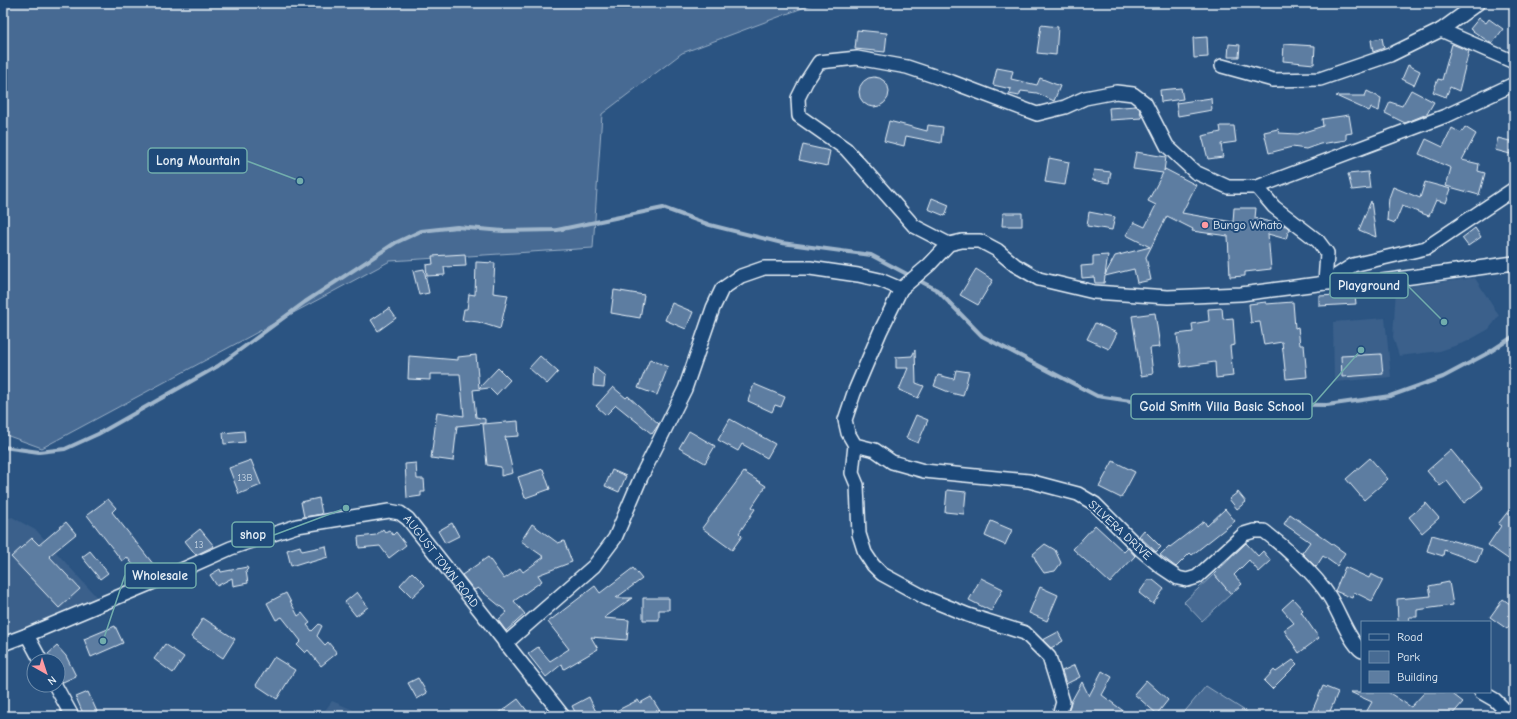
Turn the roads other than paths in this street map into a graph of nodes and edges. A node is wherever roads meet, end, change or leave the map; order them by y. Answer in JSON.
{"nodes":[{"id":1,"x":1478,"y":3,"type":"edge"},
{"id":2,"x":1442,"y":30,"type":"junction"},
{"id":3,"x":1514,"y":62,"type":"edge"},
{"id":4,"x":1222,"y":66,"type":"dead end"},
{"id":5,"x":1514,"y":84,"type":"edge"},
{"id":6,"x":1257,"y":187,"type":"junction"},
{"id":7,"x":1514,"y":189,"type":"edge"},
{"id":8,"x":949,"y":244,"type":"junction"},
{"id":9,"x":1514,"y":264,"type":"edge"},
{"id":10,"x":1325,"y":283,"type":"junction"},
{"id":11,"x":905,"y":285,"type":"junction"},
{"id":12,"x":855,"y":446,"type":"junction"},
{"id":13,"x":27,"y":635,"type":"junction"},
{"id":14,"x":3,"y":644,"type":"edge"},
{"id":15,"x":505,"y":644,"type":"junction"},
{"id":16,"x":1361,"y":650,"type":"edge"},
{"id":17,"x":37,"y":653,"type":"edge"},
{"id":18,"x":59,"y":693,"type":"edge"},
{"id":19,"x":1483,"y":693,"type":"edge"},
{"id":20,"x":72,"y":716,"type":"edge"},
{"id":21,"x":563,"y":716,"type":"edge"},
{"id":22,"x":1059,"y":716,"type":"edge"},
{"id":23,"x":1511,"y":716,"type":"edge"}],
"edges":[{"from":1,"to":2,"type":"street"},
{"from":2,"to":3,"type":"street"},
{"from":2,"to":4,"type":"street"},
{"from":5,"to":6,"type":"street"},
{"from":6,"to":8,"type":"street"},
{"from":6,"to":10,"type":"street"},
{"from":7,"to":10,"type":"street"},
{"from":8,"to":10,"type":"street"},
{"from":8,"to":11,"type":"street"},
{"from":9,"to":10,"type":"street"},
{"from":11,"to":12,"type":"street"},
{"from":11,"to":15,"type":"street"},
{"from":12,"to":16,"type":"street","name":"SILVERA DRIVE"},
{"from":12,"to":22,"type":"street"},
{"from":13,"to":14,"type":"street","name":"AUGUST TOWN ROAD"},
{"from":13,"to":15,"type":"street","name":"AUGUST TOWN ROAD"},
{"from":13,"to":17,"type":"street"},
{"from":15,"to":21,"type":"street","name":"AUGUST TOWN ROAD"},
{"from":18,"to":20,"type":"street"},
{"from":19,"to":23,"type":"street"}]}
